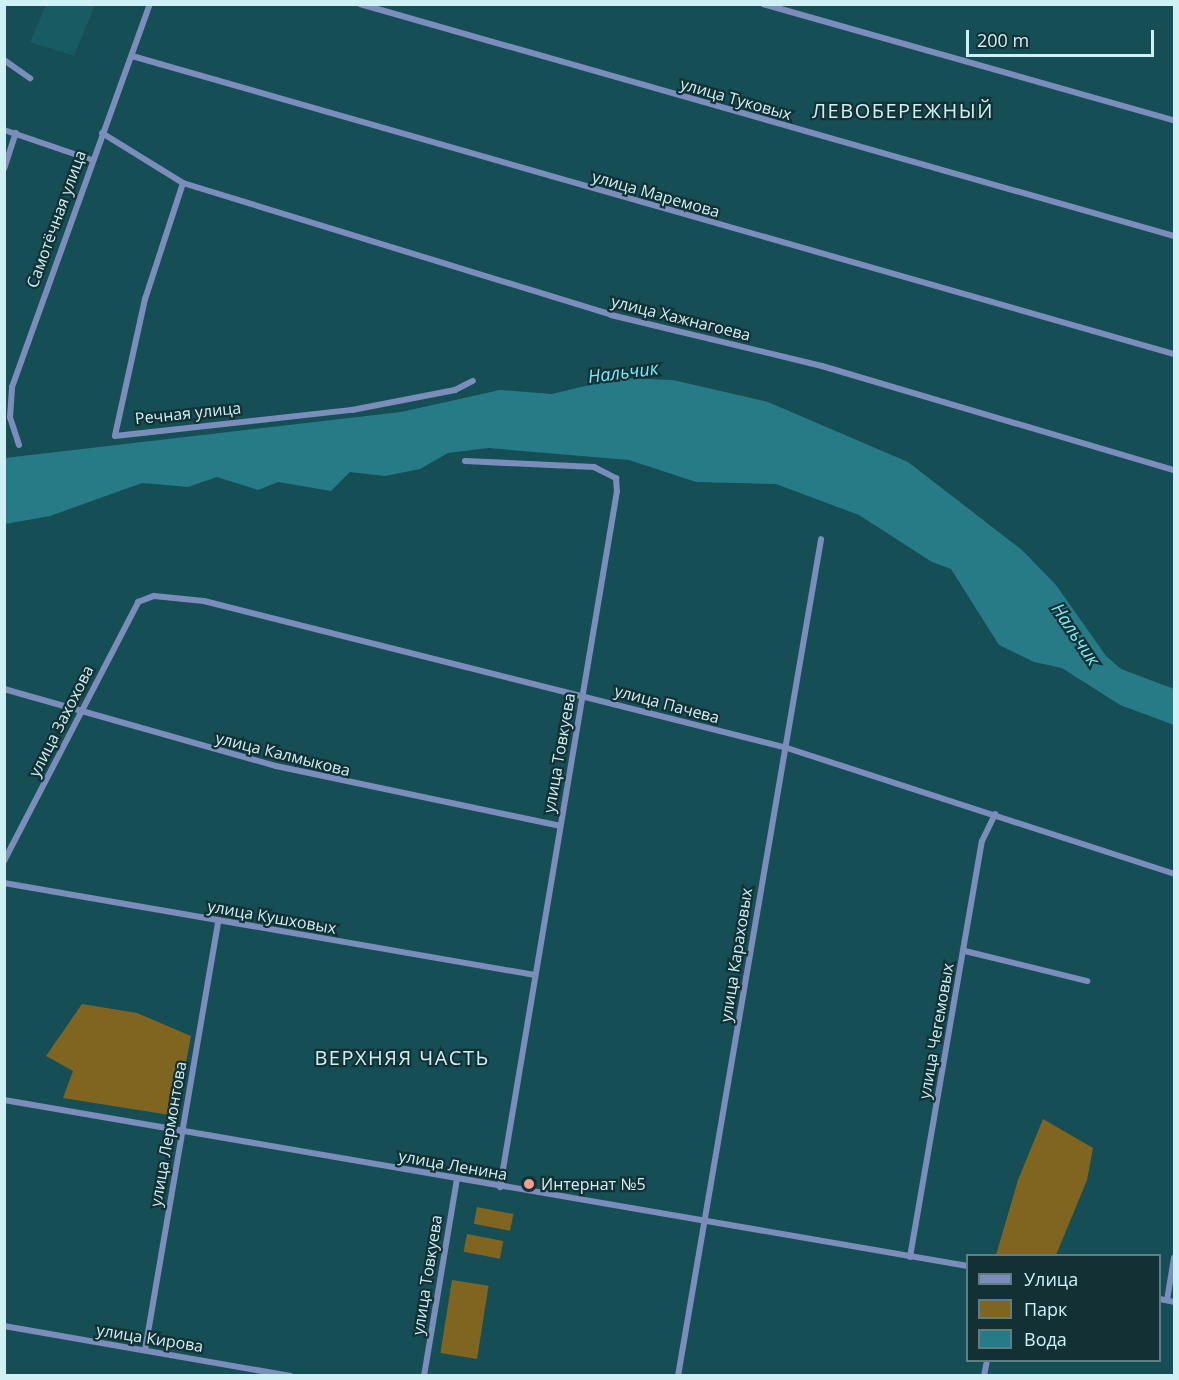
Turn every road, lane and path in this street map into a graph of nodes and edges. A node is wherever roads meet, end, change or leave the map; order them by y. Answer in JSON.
{"nodes":[{"id":1,"x":150,"y":4,"type":"edge"},
{"id":2,"x":360,"y":4,"type":"edge"},
{"id":3,"x":763,"y":4,"type":"edge"},
{"id":4,"x":132,"y":56,"type":"junction"},
{"id":5,"x":4,"y":60,"type":"edge"},
{"id":6,"x":30,"y":78,"type":"dead end"},
{"id":7,"x":1174,"y":120,"type":"edge"},
{"id":8,"x":4,"y":130,"type":"edge"},
{"id":9,"x":16,"y":133,"type":"junction"},
{"id":10,"x":102,"y":133,"type":"junction"},
{"id":11,"x":92,"y":160,"type":"junction"},
{"id":12,"x":4,"y":170,"type":"edge"},
{"id":13,"x":183,"y":183,"type":"junction"},
{"id":14,"x":1174,"y":236,"type":"edge"},
{"id":15,"x":1174,"y":354,"type":"edge"},
{"id":16,"x":473,"y":381,"type":"dead end"},
{"id":17,"x":19,"y":445,"type":"dead end"},
{"id":18,"x":465,"y":461,"type":"dead end"},
{"id":19,"x":1174,"y":470,"type":"edge"},
{"id":20,"x":821,"y":539,"type":"dead end"},
{"id":21,"x":145,"y":597,"type":"joint"},
{"id":22,"x":4,"y":689,"type":"edge"},
{"id":23,"x":585,"y":696,"type":"junction"},
{"id":24,"x":80,"y":709,"type":"junction"},
{"id":25,"x":787,"y":748,"type":"junction"},
{"id":26,"x":995,"y":814,"type":"junction"},
{"id":27,"x":560,"y":826,"type":"junction"},
{"id":28,"x":4,"y":861,"type":"edge"},
{"id":29,"x":1174,"y":874,"type":"edge"},
{"id":30,"x":4,"y":884,"type":"edge"},
{"id":31,"x":218,"y":922,"type":"junction"},
{"id":32,"x":965,"y":951,"type":"junction"},
{"id":33,"x":535,"y":975,"type":"junction"},
{"id":34,"x":1087,"y":981,"type":"dead end"},
{"id":35,"x":4,"y":1100,"type":"edge"},
{"id":36,"x":181,"y":1131,"type":"junction"},
{"id":37,"x":456,"y":1179,"type":"junction"},
{"id":38,"x":500,"y":1186,"type":"junction"},
{"id":39,"x":704,"y":1222,"type":"junction"},
{"id":40,"x":910,"y":1257,"type":"junction"},
{"id":41,"x":1174,"y":1258,"type":"edge"},
{"id":42,"x":966,"y":1266,"type":"edge"},
{"id":43,"x":1163,"y":1300,"type":"edge"},
{"id":44,"x":1174,"y":1302,"type":"edge"},
{"id":45,"x":4,"y":1326,"type":"edge"},
{"id":46,"x":145,"y":1350,"type":"junction"},
{"id":47,"x":291,"y":1376,"type":"edge"},
{"id":48,"x":424,"y":1376,"type":"edge"},
{"id":49,"x":678,"y":1376,"type":"edge"}],
"edges":[{"from":1,"to":4,"type":"street","name":"Самотёчная улица"},
{"from":2,"to":14,"type":"street","name":"улица Туковых"},
{"from":3,"to":7,"type":"street"},
{"from":4,"to":10,"type":"street","name":"Самотёчная улица"},
{"from":4,"to":15,"type":"street","name":"улица Маремова"},
{"from":5,"to":6,"type":"street"},
{"from":8,"to":9,"type":"street"},
{"from":9,"to":11,"type":"street"},
{"from":9,"to":12,"type":"street"},
{"from":10,"to":11,"type":"street","name":"Самотёчная улица"},
{"from":10,"to":13,"type":"street"},
{"from":11,"to":17,"type":"street","name":"Самотёчная улица"},
{"from":13,"to":16,"type":"street","name":"Речная улица"},
{"from":13,"to":19,"type":"street","name":"улица Хажнагоева"},
{"from":18,"to":23,"type":"street","name":"улица Товкуева"},
{"from":20,"to":25,"type":"street","name":"улица Караховых"},
{"from":21,"to":23,"type":"street","name":"улица Пачева"},
{"from":21,"to":24,"type":"street","name":"улица Захохова"},
{"from":22,"to":24,"type":"street","name":"улица Калмыкова"},
{"from":23,"to":25,"type":"street","name":"улица Пачева"},
{"from":23,"to":27,"type":"street","name":"улица Товкуева"},
{"from":24,"to":27,"type":"street","name":"улица Калмыкова"},
{"from":24,"to":28,"type":"street","name":"улица Захохова"},
{"from":25,"to":26,"type":"street","name":"улица Пачева"},
{"from":25,"to":39,"type":"street","name":"улица Караховых"},
{"from":26,"to":29,"type":"street","name":"улица Пачева"},
{"from":26,"to":32,"type":"street","name":"улица Чегемовых"},
{"from":27,"to":33,"type":"street","name":"улица Товкуева"},
{"from":30,"to":31,"type":"street","name":"улица Кушховых"},
{"from":31,"to":33,"type":"street","name":"улица Кушховых"},
{"from":31,"to":36,"type":"street","name":"улица Лермонтова"},
{"from":32,"to":34,"type":"street"},
{"from":32,"to":40,"type":"street","name":"улица Чегемовых"},
{"from":33,"to":38,"type":"street","name":"улица Товкуева"},
{"from":35,"to":36,"type":"street","name":"улица Ленина"},
{"from":36,"to":37,"type":"street","name":"улица Ленина"},
{"from":36,"to":46,"type":"street","name":"улица Лермонтова"},
{"from":37,"to":38,"type":"street","name":"улица Ленина"},
{"from":37,"to":48,"type":"street","name":"улица Товкуева"},
{"from":38,"to":39,"type":"street","name":"улица Ленина"},
{"from":39,"to":40,"type":"street","name":"улица Ленина"},
{"from":39,"to":49,"type":"street","name":"улица Караховых"},
{"from":40,"to":42,"type":"street","name":"улица Ленина"},
{"from":41,"to":43,"type":"street"},
{"from":43,"to":44,"type":"street"},
{"from":45,"to":46,"type":"street","name":"улица Кирова"},
{"from":46,"to":47,"type":"street","name":"улица Кирова"}]}
